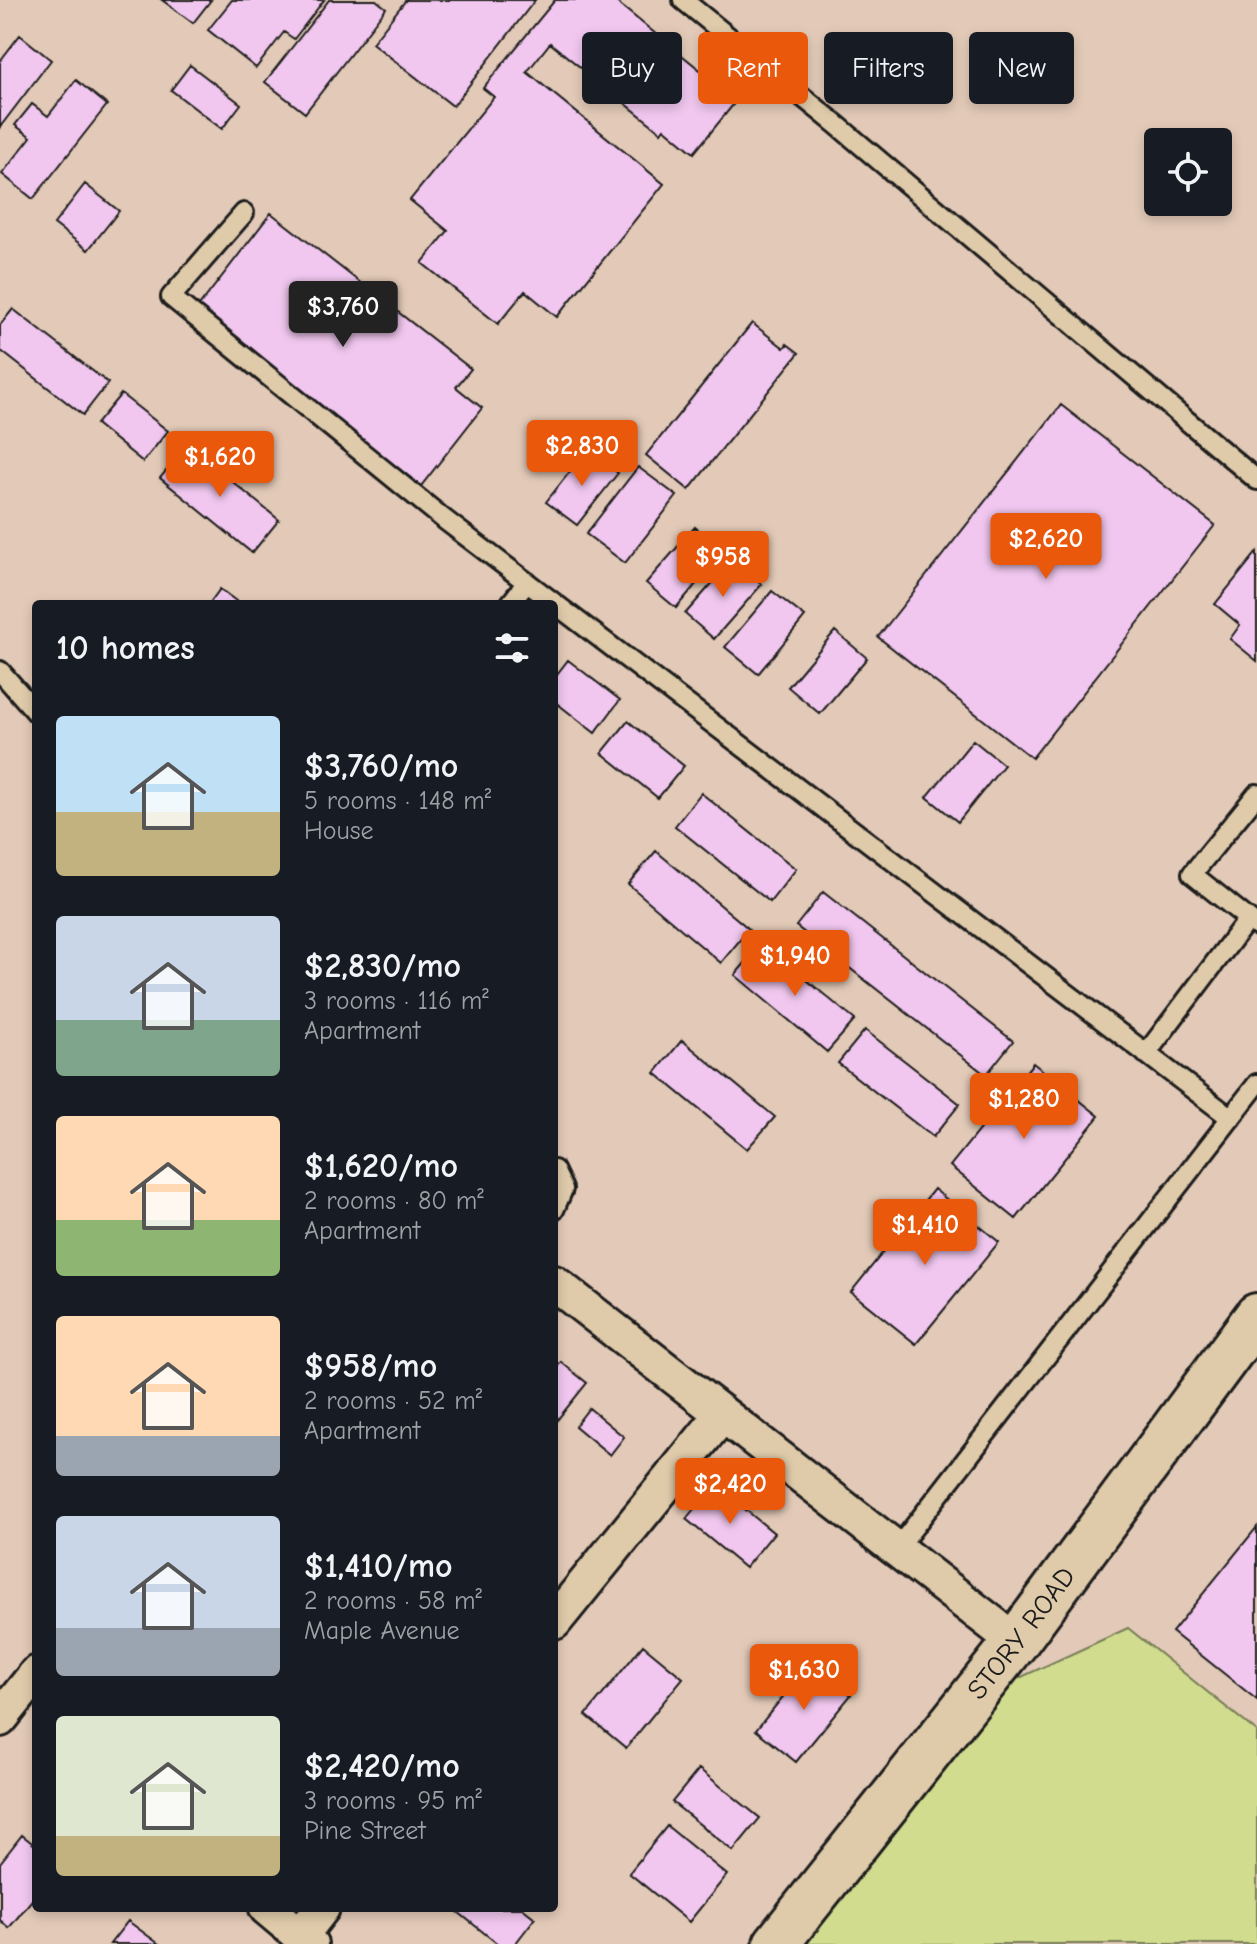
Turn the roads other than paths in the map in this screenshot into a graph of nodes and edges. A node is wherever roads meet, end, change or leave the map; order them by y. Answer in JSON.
{"nodes":[{"id":1,"x":683,"y":0,"type":"edge"},
{"id":2,"x":244,"y":213,"type":"dead end"},
{"id":3,"x":1257,"y":480,"type":"edge"},
{"id":4,"x":527,"y":582,"type":"junction"},
{"id":5,"x":513,"y":600,"type":"edge"},
{"id":6,"x":551,"y":600,"type":"edge"},
{"id":7,"x":558,"y":606,"type":"edge"},
{"id":8,"x":0,"y":671,"type":"edge"},
{"id":9,"x":32,"y":707,"type":"edge"},
{"id":10,"x":1257,"y":794,"type":"edge"},
{"id":11,"x":1253,"y":923,"type":"edge"},
{"id":12,"x":1146,"y":1054,"type":"junction"},
{"id":13,"x":1257,"y":1084,"type":"edge"},
{"id":14,"x":1231,"y":1118,"type":"junction"},
{"id":15,"x":558,"y":1178,"type":"edge"},
{"id":16,"x":558,"y":1201,"type":"edge"},
{"id":17,"x":558,"y":1286,"type":"edge"},
{"id":18,"x":1257,"y":1316,"type":"edge"},
{"id":19,"x":722,"y":1415,"type":"junction"},
{"id":20,"x":896,"y":1550,"type":"junction"},
{"id":21,"x":558,"y":1617,"type":"edge"},
{"id":22,"x":1016,"y":1642,"type":"junction"},
{"id":23,"x":272,"y":1912,"type":"edge"},
{"id":24,"x":320,"y":1912,"type":"edge"},
{"id":25,"x":305,"y":1940,"type":"edge"},
{"id":26,"x":776,"y":1944,"type":"edge"}],
"edges":[{"from":1,"to":3,"type":"lane"},
{"from":2,"to":4,"type":"lane"},
{"from":4,"to":5,"type":"lane"},
{"from":4,"to":6,"type":"lane"},
{"from":7,"to":12,"type":"lane"},
{"from":8,"to":9,"type":"lane"},
{"from":10,"to":11,"type":"lane"},
{"from":11,"to":12,"type":"lane"},
{"from":12,"to":14,"type":"lane"},
{"from":13,"to":14,"type":"lane"},
{"from":14,"to":20,"type":"lane"},
{"from":15,"to":16,"type":"lane"},
{"from":17,"to":19,"type":"street"},
{"from":18,"to":22,"type":"street","name":"STORY ROAD"},
{"from":19,"to":20,"type":"street"},
{"from":19,"to":21,"type":"street"},
{"from":20,"to":22,"type":"street"},
{"from":22,"to":26,"type":"street","name":"STORY ROAD"},
{"from":23,"to":25,"type":"street"},
{"from":24,"to":25,"type":"street"}]}
